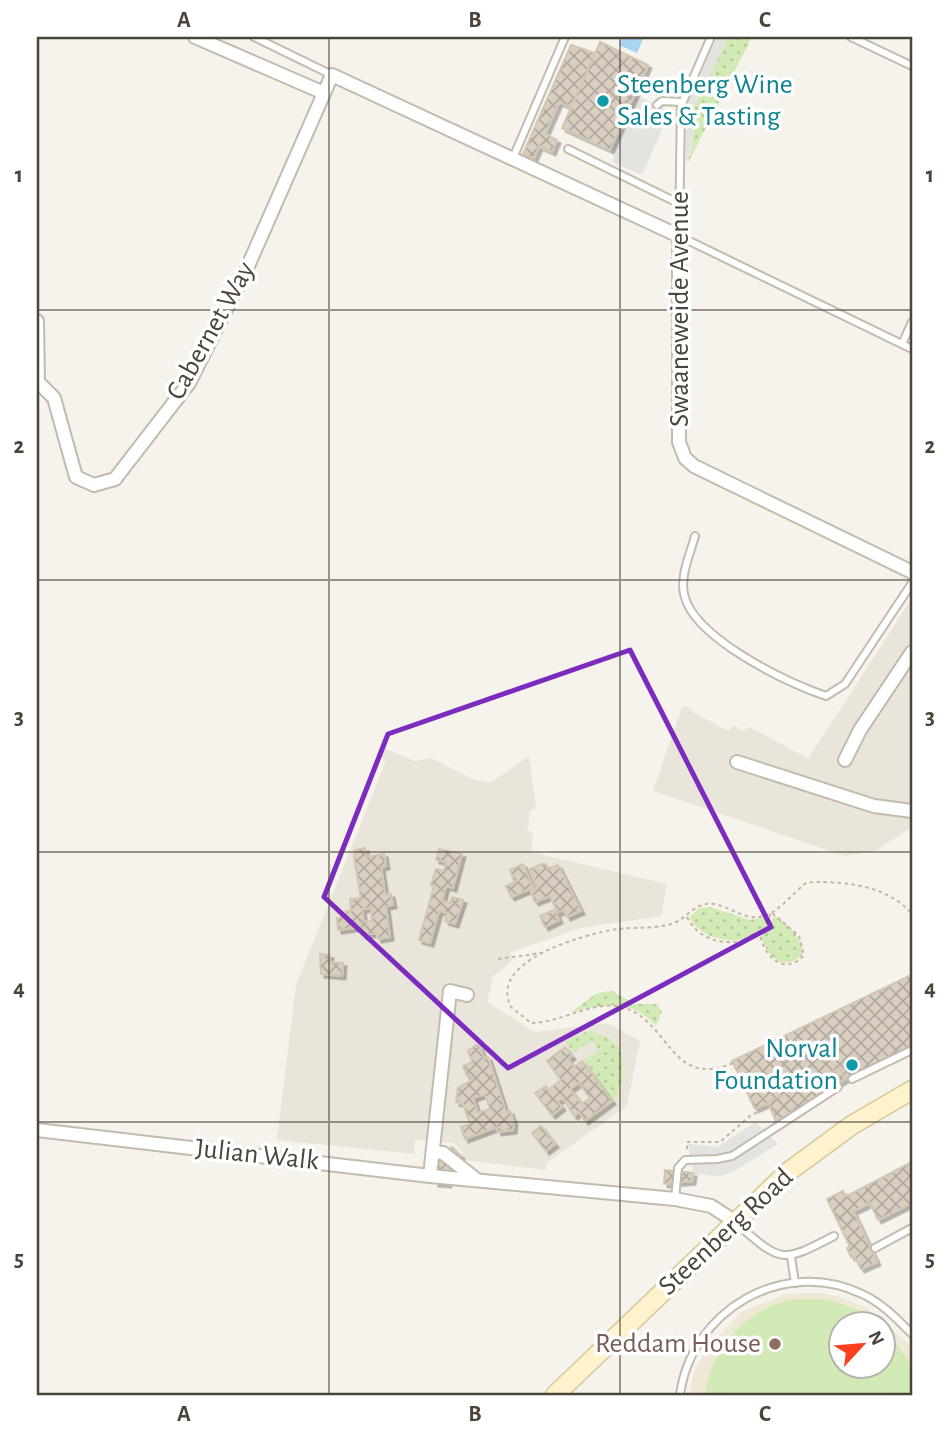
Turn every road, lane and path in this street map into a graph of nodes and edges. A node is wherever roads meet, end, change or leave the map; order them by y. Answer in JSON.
{"nodes":[{"id":1,"x":195,"y":37,"type":"edge"},
{"id":2,"x":254,"y":37,"type":"edge"},
{"id":3,"x":565,"y":37,"type":"edge"},
{"id":4,"x":711,"y":37,"type":"edge"},
{"id":5,"x":851,"y":37,"type":"edge"},
{"id":6,"x":912,"y":66,"type":"edge"},
{"id":7,"x":332,"y":75,"type":"junction"},
{"id":8,"x":639,"y":86,"type":"dead end"},
{"id":9,"x":324,"y":93,"type":"junction"},
{"id":10,"x":682,"y":102,"type":"junction"},
{"id":11,"x":659,"y":103,"type":"joint"},
{"id":12,"x":568,"y":149,"type":"dead end"},
{"id":13,"x":513,"y":158,"type":"junction"},
{"id":14,"x":680,"y":204,"type":"junction"},
{"id":15,"x":679,"y":236,"type":"junction"},
{"id":16,"x":37,"y":321,"type":"edge"},
{"id":17,"x":912,"y":322,"type":"edge"},
{"id":18,"x":902,"y":344,"type":"junction"},
{"id":19,"x":912,"y":349,"type":"edge"},
{"id":20,"x":37,"y":382,"type":"edge"},
{"id":21,"x":695,"y":536,"type":"dead end"},
{"id":22,"x":912,"y":572,"type":"edge"},
{"id":23,"x":912,"y":583,"type":"edge"},
{"id":24,"x":909,"y":648,"type":"edge"},
{"id":25,"x":845,"y":760,"type":"dead end"},
{"id":26,"x":737,"y":762,"type":"dead end"},
{"id":27,"x":912,"y":811,"type":"edge"},
{"id":28,"x":771,"y":912,"type":"junction"},
{"id":29,"x":912,"y":914,"type":"edge"},
{"id":30,"x":687,"y":916,"type":"junction"},
{"id":31,"x":760,"y":935,"type":"junction"},
{"id":32,"x":544,"y":953,"type":"junction"},
{"id":33,"x":498,"y":959,"type":"dead end"},
{"id":34,"x":467,"y":995,"type":"dead end"},
{"id":35,"x":912,"y":1050,"type":"edge"},
{"id":36,"x":733,"y":1063,"type":"dead end"},
{"id":37,"x":852,"y":1079,"type":"dead end"},
{"id":38,"x":838,"y":1087,"type":"dead end"},
{"id":39,"x":912,"y":1090,"type":"edge"},
{"id":40,"x":769,"y":1106,"type":"dead end"},
{"id":41,"x":37,"y":1130,"type":"edge"},
{"id":42,"x":434,"y":1152,"type":"junction"},
{"id":43,"x":682,"y":1153,"type":"dead end"},
{"id":44,"x":430,"y":1176,"type":"junction"},
{"id":45,"x":477,"y":1181,"type":"junction"},
{"id":46,"x":675,"y":1199,"type":"junction"},
{"id":47,"x":734,"y":1221,"type":"junction"},
{"id":48,"x":912,"y":1228,"type":"edge"},
{"id":49,"x":834,"y":1236,"type":"dead end"},
{"id":50,"x":875,"y":1248,"type":"dead end"},
{"id":51,"x":790,"y":1257,"type":"junction"},
{"id":52,"x":795,"y":1283,"type":"junction"},
{"id":53,"x":912,"y":1334,"type":"edge"},
{"id":54,"x":555,"y":1395,"type":"edge"},
{"id":55,"x":680,"y":1395,"type":"edge"}],
"edges":[{"from":1,"to":9,"type":"street"},
{"from":2,"to":7,"type":"lane"},
{"from":3,"to":13,"type":"lane"},
{"from":4,"to":10,"type":"lane","name":"Swaaneweide Avenue"},
{"from":5,"to":6,"type":"lane"},
{"from":7,"to":9,"type":"street","name":"Cabernet Way"},
{"from":7,"to":13,"type":"street"},
{"from":8,"to":11,"type":"path"},
{"from":9,"to":20,"type":"street","name":"Cabernet Way"},
{"from":10,"to":11,"type":"lane"},
{"from":10,"to":14,"type":"lane","name":"Swaaneweide Avenue"},
{"from":12,"to":14,"type":"lane"},
{"from":13,"to":15,"type":"street"},
{"from":14,"to":15,"type":"lane","name":"Swaaneweide Avenue"},
{"from":15,"to":18,"type":"lane"},
{"from":15,"to":22,"type":"street","name":"Swaaneweide Avenue"},
{"from":16,"to":20,"type":"street"},
{"from":17,"to":18,"type":"lane"},
{"from":18,"to":19,"type":"lane"},
{"from":21,"to":23,"type":"lane"},
{"from":24,"to":25,"type":"street"},
{"from":26,"to":27,"type":"street"},
{"from":28,"to":29,"type":"path"},
{"from":28,"to":30,"type":"path"},
{"from":28,"to":31,"type":"path"},
{"from":28,"to":31,"type":"path"},
{"from":30,"to":31,"type":"path"},
{"from":30,"to":32,"type":"path"},
{"from":32,"to":33,"type":"path"},
{"from":32,"to":36,"type":"path"},
{"from":34,"to":42,"type":"street"},
{"from":35,"to":37,"type":"lane"},
{"from":38,"to":46,"type":"lane"},
{"from":39,"to":47,"type":"main road","name":"Steenberg Road"},
{"from":40,"to":43,"type":"path"},
{"from":41,"to":44,"type":"street","name":"Julian Walk"},
{"from":42,"to":44,"type":"street"},
{"from":42,"to":45,"type":"street"},
{"from":44,"to":45,"type":"street","name":"Julian Walk"},
{"from":45,"to":46,"type":"street","name":"Julian Walk"},
{"from":46,"to":47,"type":"street","name":"Julian Walk"},
{"from":47,"to":51,"type":"lane"},
{"from":47,"to":54,"type":"main road","name":"Steenberg Road"},
{"from":48,"to":50,"type":"lane"},
{"from":49,"to":51,"type":"lane"},
{"from":51,"to":52,"type":"lane"},
{"from":52,"to":53,"type":"lane"},
{"from":52,"to":55,"type":"lane"}]}
